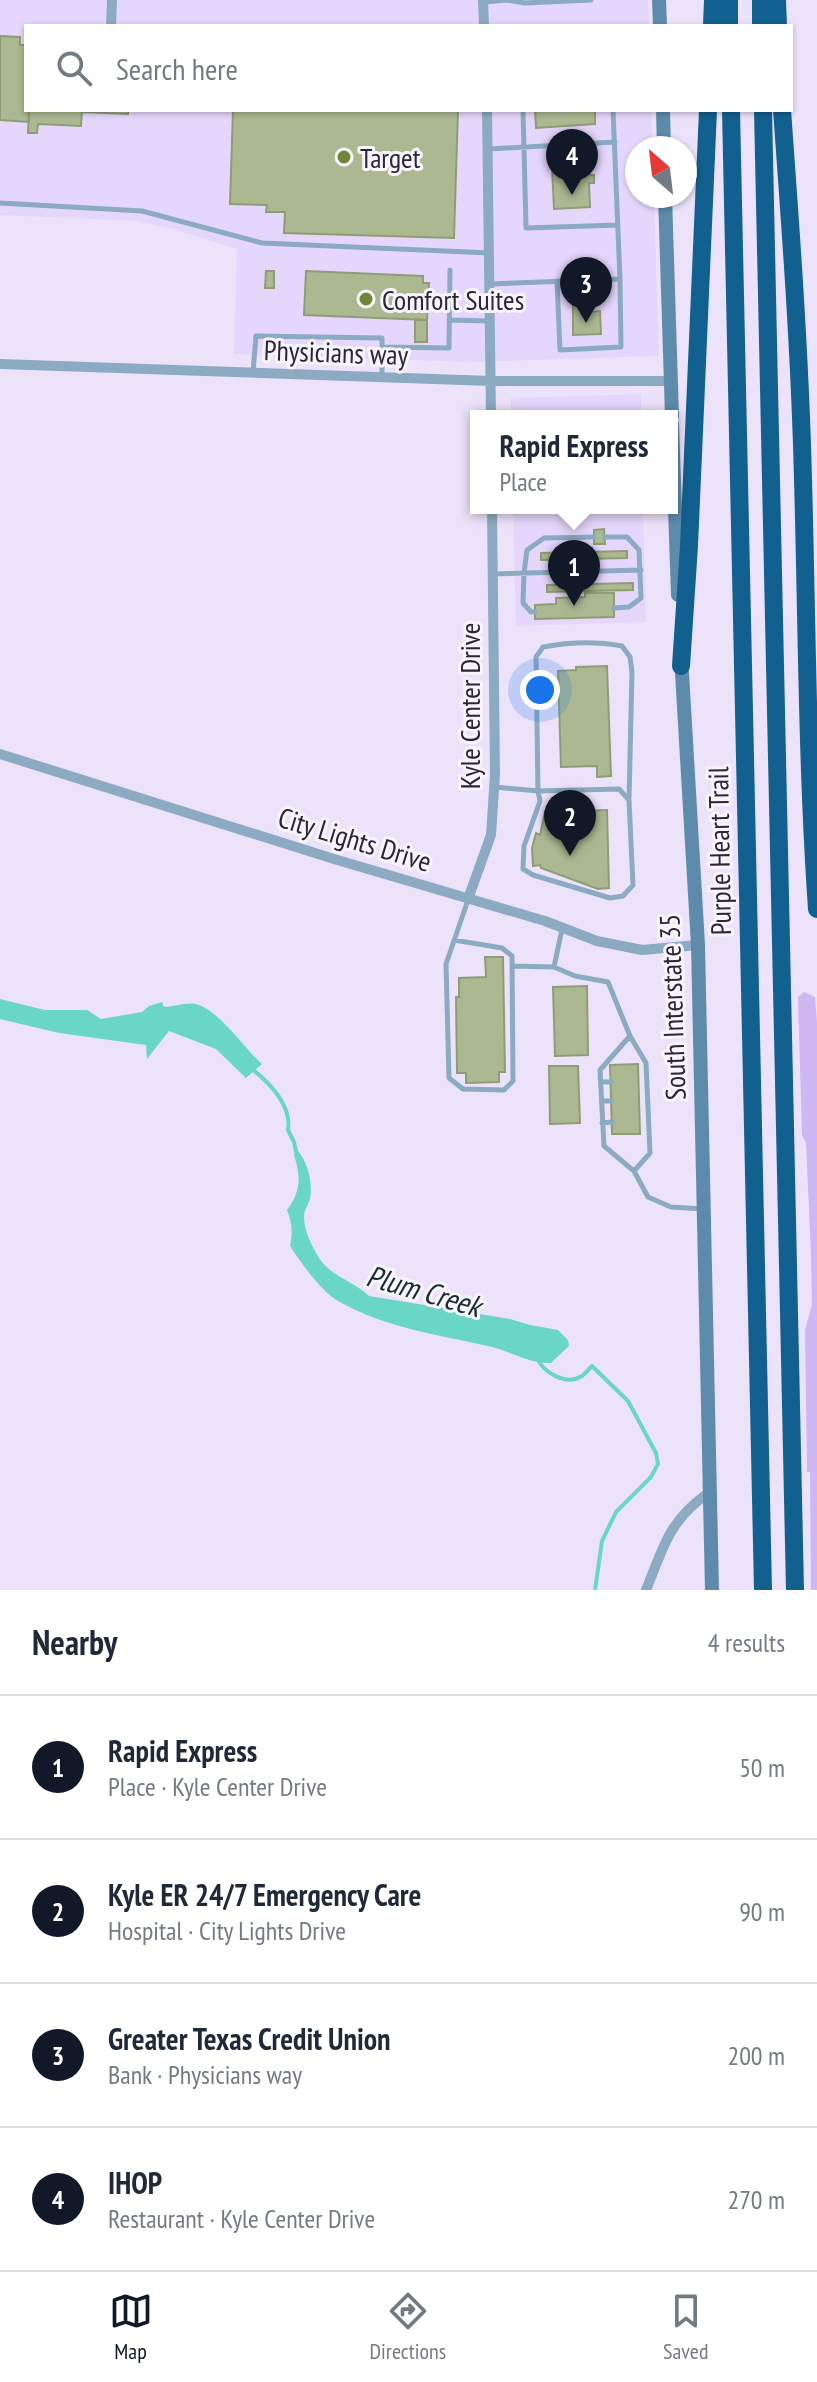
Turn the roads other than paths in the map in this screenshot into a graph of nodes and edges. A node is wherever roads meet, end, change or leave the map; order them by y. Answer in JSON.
{"nodes":[{"id":1,"x":112,"y":0,"type":"edge"},
{"id":2,"x":507,"y":0,"type":"edge"},
{"id":3,"x":591,"y":0,"type":"edge"},
{"id":4,"x":659,"y":0,"type":"edge"},
{"id":5,"x":713,"y":0,"type":"edge"},
{"id":6,"x":729,"y":0,"type":"edge"},
{"id":7,"x":761,"y":0,"type":"edge"},
{"id":8,"x":777,"y":0,"type":"edge"},
{"id":9,"x":483,"y":1,"type":"edge"},
{"id":10,"x":111,"y":24,"type":"edge"},
{"id":11,"x":484,"y":24,"type":"edge"},
{"id":12,"x":660,"y":24,"type":"edge"},
{"id":13,"x":712,"y":24,"type":"edge"},
{"id":14,"x":729,"y":24,"type":"edge"},
{"id":15,"x":761,"y":24,"type":"edge"},
{"id":16,"x":778,"y":24,"type":"edge"},
{"id":17,"x":487,"y":112,"type":"edge"},
{"id":18,"x":523,"y":112,"type":"edge"},
{"id":19,"x":613,"y":112,"type":"edge"},
{"id":20,"x":663,"y":112,"type":"edge"},
{"id":21,"x":708,"y":112,"type":"edge"},
{"id":22,"x":731,"y":112,"type":"edge"},
{"id":23,"x":763,"y":112,"type":"edge"},
{"id":24,"x":782,"y":112,"type":"edge"},
{"id":25,"x":664,"y":136,"type":"edge"},
{"id":26,"x":615,"y":142,"type":"junction"},
{"id":27,"x":524,"y":147,"type":"junction"},
{"id":28,"x":489,"y":149,"type":"junction"},
{"id":29,"x":0,"y":203,"type":"edge"},
{"id":30,"x":665,"y":208,"type":"edge"},
{"id":31,"x":618,"y":225,"type":"junction"},
{"id":32,"x":490,"y":253,"type":"junction"},
{"id":33,"x":450,"y":270,"type":"dead end"},
{"id":34,"x":620,"y":279,"type":"junction"},
{"id":35,"x":557,"y":281,"type":"junction"},
{"id":36,"x":490,"y":284,"type":"junction"},
{"id":37,"x":450,"y":320,"type":"junction"},
{"id":38,"x":490,"y":321,"type":"junction"},
{"id":39,"x":382,"y":347,"type":"junction"},
{"id":40,"x":0,"y":364,"type":"edge"},
{"id":41,"x":253,"y":373,"type":"junction"},
{"id":42,"x":382,"y":378,"type":"junction"},
{"id":43,"x":491,"y":381,"type":"junction"},
{"id":44,"x":670,"y":381,"type":"junction"},
{"id":45,"x":491,"y":410,"type":"edge"},
{"id":46,"x":672,"y":410,"type":"edge"},
{"id":47,"x":492,"y":514,"type":"edge"},
{"id":48,"x":675,"y":514,"type":"edge"},
{"id":49,"x":594,"y":537,"type":"dead end"},
{"id":50,"x":605,"y":537,"type":"dead end"},
{"id":51,"x":641,"y":570,"type":"junction"},
{"id":52,"x":524,"y":573,"type":"junction"},
{"id":53,"x":493,"y":574,"type":"junction"},
{"id":54,"x":614,"y":608,"type":"dead end"},
{"id":55,"x":535,"y":612,"type":"dead end"},
{"id":56,"x":681,"y":666,"type":"junction"},
{"id":57,"x":0,"y":754,"type":"edge"},
{"id":58,"x":494,"y":786,"type":"junction"},
{"id":59,"x":538,"y":791,"type":"junction"},
{"id":60,"x":629,"y":800,"type":"junction"},
{"id":61,"x":468,"y":899,"type":"junction"},
{"id":62,"x":817,"y":909,"type":"edge"},
{"id":63,"x":562,"y":928,"type":"junction"},
{"id":64,"x":454,"y":940,"type":"junction"},
{"id":65,"x":698,"y":945,"type":"junction"},
{"id":66,"x":512,"y":966,"type":"junction"},
{"id":67,"x":554,"y":967,"type":"junction"},
{"id":68,"x":630,"y":1036,"type":"junction"},
{"id":69,"x":647,"y":1080,"type":"junction"},
{"id":70,"x":639,"y":1081,"type":"dead end"},
{"id":71,"x":601,"y":1082,"type":"junction"},
{"id":72,"x":611,"y":1082,"type":"dead end"},
{"id":73,"x":639,"y":1100,"type":"dead end"},
{"id":74,"x":648,"y":1100,"type":"junction"},
{"id":75,"x":602,"y":1101,"type":"junction"},
{"id":76,"x":611,"y":1101,"type":"dead end"},
{"id":77,"x":648,"y":1120,"type":"junction"},
{"id":78,"x":640,"y":1121,"type":"dead end"},
{"id":79,"x":612,"y":1122,"type":"dead end"},
{"id":80,"x":602,"y":1123,"type":"junction"},
{"id":81,"x":634,"y":1171,"type":"junction"},
{"id":82,"x":703,"y":1209,"type":"junction"},
{"id":83,"x":708,"y":1493,"type":"junction"},
{"id":84,"x":646,"y":1590,"type":"edge"},
{"id":85,"x":712,"y":1590,"type":"edge"},
{"id":86,"x":763,"y":1590,"type":"edge"},
{"id":87,"x":795,"y":1590,"type":"edge"}],
"edges":[{"from":1,"to":10,"type":"street"},
{"from":2,"to":3,"type":"lane"},
{"from":2,"to":9,"type":"lane"},
{"from":4,"to":12,"type":"main road"},
{"from":5,"to":13,"type":"highway"},
{"from":6,"to":14,"type":"highway"},
{"from":7,"to":15,"type":"highway"},
{"from":8,"to":16,"type":"highway"},
{"from":9,"to":11,"type":"street"},
{"from":17,"to":28,"type":"street"},
{"from":18,"to":27,"type":"lane"},
{"from":19,"to":26,"type":"lane"},
{"from":20,"to":25,"type":"main road"},
{"from":21,"to":56,"type":"highway"},
{"from":22,"to":86,"type":"highway","name":"Purple Heart Trail"},
{"from":23,"to":87,"type":"highway"},
{"from":24,"to":62,"type":"highway"},
{"from":26,"to":27,"type":"lane"},
{"from":26,"to":31,"type":"lane"},
{"from":27,"to":28,"type":"lane"},
{"from":27,"to":31,"type":"lane"},
{"from":28,"to":32,"type":"street"},
{"from":29,"to":32,"type":"lane"},
{"from":30,"to":44,"type":"main road"},
{"from":31,"to":34,"type":"lane"},
{"from":32,"to":36,"type":"street"},
{"from":33,"to":37,"type":"lane"},
{"from":34,"to":35,"type":"lane"},
{"from":34,"to":35,"type":"lane"},
{"from":35,"to":36,"type":"lane"},
{"from":36,"to":38,"type":"street"},
{"from":37,"to":38,"type":"lane"},
{"from":37,"to":39,"type":"lane"},
{"from":38,"to":43,"type":"street"},
{"from":39,"to":41,"type":"lane"},
{"from":39,"to":42,"type":"lane"},
{"from":40,"to":41,"type":"street","name":"Physicians way"},
{"from":41,"to":42,"type":"street","name":"Physicians way"},
{"from":42,"to":43,"type":"street","name":"Physicians way"},
{"from":43,"to":44,"type":"street","name":"Physicians way"},
{"from":43,"to":45,"type":"street"},
{"from":44,"to":46,"type":"main road"},
{"from":47,"to":53,"type":"street","name":"Kyle Center Drive"},
{"from":48,"to":56,"type":"main road","name":"South Interstate 35"},
{"from":49,"to":52,"type":"lane"},
{"from":50,"to":51,"type":"lane"},
{"from":51,"to":52,"type":"lane"},
{"from":51,"to":54,"type":"lane"},
{"from":52,"to":53,"type":"lane"},
{"from":52,"to":55,"type":"lane"},
{"from":53,"to":58,"type":"street","name":"Kyle Center Drive"},
{"from":56,"to":65,"type":"main road","name":"South Interstate 35"},
{"from":57,"to":61,"type":"street","name":"City Lights Drive"},
{"from":58,"to":59,"type":"lane"},
{"from":58,"to":61,"type":"street","name":"Kyle Center Drive"},
{"from":59,"to":60,"type":"lane"},
{"from":59,"to":60,"type":"lane"},
{"from":59,"to":60,"type":"lane"},
{"from":61,"to":63,"type":"street","name":"City Lights Drive"},
{"from":61,"to":64,"type":"lane"},
{"from":63,"to":65,"type":"street","name":"City Lights Drive"},
{"from":63,"to":67,"type":"lane"},
{"from":64,"to":66,"type":"lane"},
{"from":64,"to":66,"type":"lane"},
{"from":65,"to":82,"type":"main road","name":"South Interstate 35"},
{"from":66,"to":67,"type":"lane"},
{"from":67,"to":68,"type":"lane"},
{"from":68,"to":69,"type":"lane"},
{"from":68,"to":71,"type":"lane"},
{"from":69,"to":70,"type":"lane"},
{"from":69,"to":74,"type":"lane"},
{"from":71,"to":72,"type":"lane"},
{"from":71,"to":75,"type":"lane"},
{"from":73,"to":74,"type":"lane"},
{"from":74,"to":77,"type":"lane"},
{"from":75,"to":76,"type":"lane"},
{"from":75,"to":80,"type":"lane"},
{"from":77,"to":78,"type":"lane"},
{"from":77,"to":81,"type":"lane"},
{"from":79,"to":80,"type":"lane"},
{"from":80,"to":81,"type":"lane"},
{"from":81,"to":82,"type":"lane"},
{"from":82,"to":83,"type":"main road","name":"South Interstate 35"},
{"from":83,"to":84,"type":"street"},
{"from":83,"to":85,"type":"main road","name":"South Interstate 35"}]}
